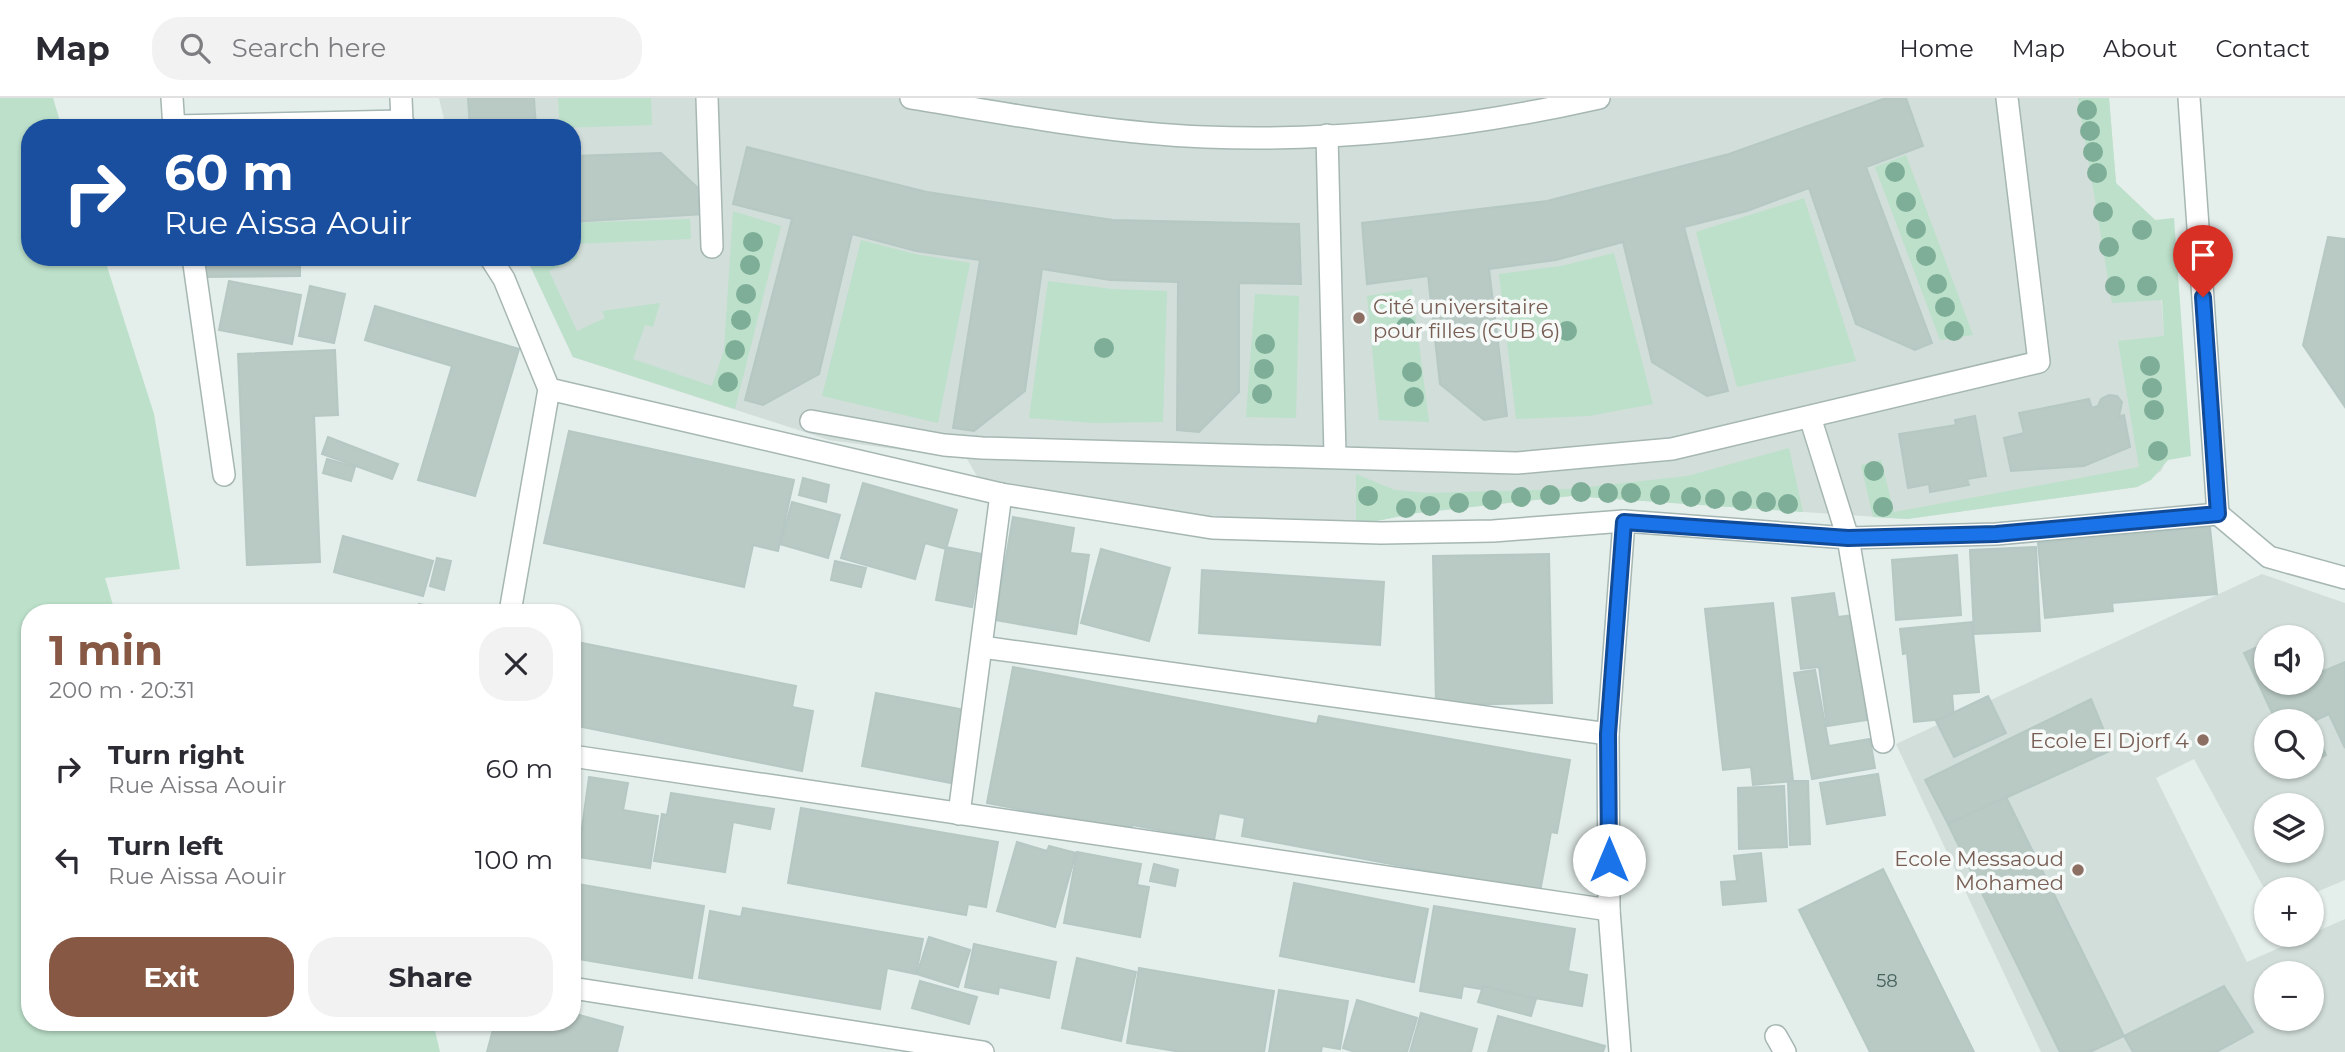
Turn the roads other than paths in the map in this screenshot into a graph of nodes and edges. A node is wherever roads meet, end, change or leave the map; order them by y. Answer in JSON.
{"nodes":[{"id":1,"x":172,"y":98,"type":"edge"},
{"id":2,"x":401,"y":98,"type":"edge"},
{"id":3,"x":707,"y":98,"type":"edge"},
{"id":4,"x":911,"y":98,"type":"edge"},
{"id":5,"x":1599,"y":98,"type":"edge"},
{"id":6,"x":2007,"y":98,"type":"edge"},
{"id":7,"x":2189,"y":98,"type":"edge"},
{"id":8,"x":173,"y":119,"type":"edge"},
{"id":9,"x":403,"y":119,"type":"edge"},
{"id":10,"x":1326,"y":135,"type":"junction"},
{"id":11,"x":712,"y":247,"type":"dead end"},
{"id":12,"x":194,"y":266,"type":"edge"},
{"id":13,"x":495,"y":266,"type":"edge"},
{"id":14,"x":549,"y":389,"type":"junction"},
{"id":15,"x":1810,"y":416,"type":"junction"},
{"id":16,"x":811,"y":421,"type":"dead end"},
{"id":17,"x":1335,"y":456,"type":"junction"},
{"id":18,"x":225,"y":475,"type":"dead end"},
{"id":19,"x":1001,"y":494,"type":"junction"},
{"id":20,"x":2218,"y":514,"type":"junction"},
{"id":21,"x":1624,"y":522,"type":"junction"},
{"id":22,"x":1848,"y":538,"type":"junction"},
{"id":23,"x":2345,"y":578,"type":"edge"},
{"id":24,"x":511,"y":604,"type":"edge"},
{"id":25,"x":982,"y":647,"type":"junction"},
{"id":26,"x":1608,"y":734,"type":"junction"},
{"id":27,"x":1884,"y":741,"type":"dead end"},
{"id":28,"x":581,"y":757,"type":"edge"},
{"id":29,"x":959,"y":814,"type":"junction"},
{"id":30,"x":1609,"y":910,"type":"junction"},
{"id":31,"x":581,"y":989,"type":"edge"},
{"id":32,"x":983,"y":1052,"type":"edge"},
{"id":33,"x":1620,"y":1052,"type":"edge"}],
"edges":[{"from":1,"to":8,"type":"street"},
{"from":2,"to":9,"type":"street"},
{"from":3,"to":11,"type":"street"},
{"from":4,"to":10,"type":"street"},
{"from":5,"to":10,"type":"street"},
{"from":6,"to":15,"type":"street"},
{"from":7,"to":20,"type":"street"},
{"from":10,"to":17,"type":"street"},
{"from":12,"to":18,"type":"street"},
{"from":13,"to":14,"type":"street"},
{"from":14,"to":19,"type":"street"},
{"from":14,"to":24,"type":"street"},
{"from":15,"to":17,"type":"street"},
{"from":15,"to":22,"type":"street"},
{"from":16,"to":17,"type":"street"},
{"from":19,"to":21,"type":"street"},
{"from":19,"to":25,"type":"street"},
{"from":20,"to":22,"type":"street"},
{"from":20,"to":23,"type":"street"},
{"from":21,"to":22,"type":"street"},
{"from":21,"to":26,"type":"street"},
{"from":22,"to":27,"type":"street"},
{"from":25,"to":26,"type":"street"},
{"from":25,"to":29,"type":"street"},
{"from":26,"to":30,"type":"street"},
{"from":28,"to":29,"type":"street"},
{"from":29,"to":30,"type":"street"},
{"from":30,"to":33,"type":"street"},
{"from":31,"to":32,"type":"street"}]}
